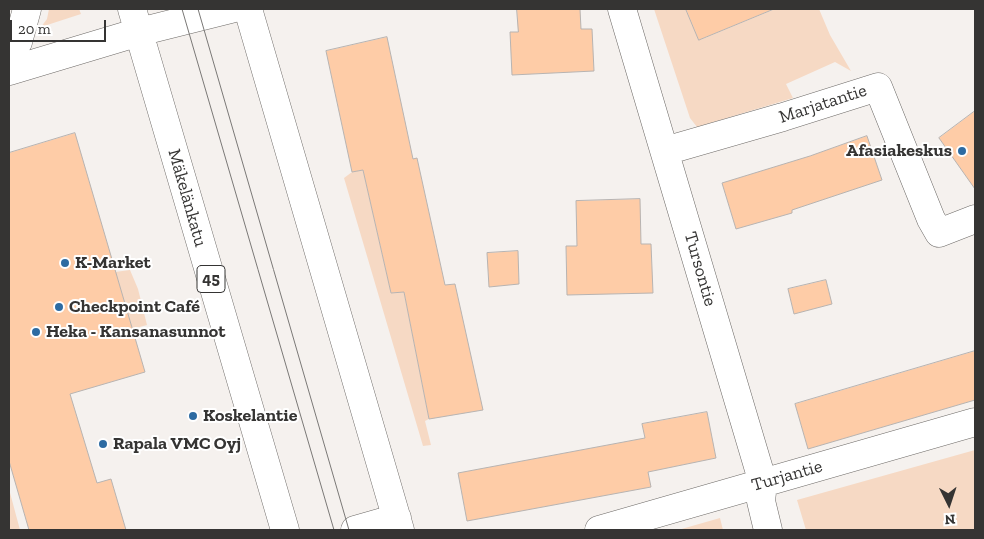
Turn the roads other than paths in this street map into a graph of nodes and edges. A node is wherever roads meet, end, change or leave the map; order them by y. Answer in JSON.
{"nodes":[{"id":1,"x":28,"y":9,"type":"edge"},
{"id":2,"x":231,"y":9,"type":"edge"},
{"id":3,"x":248,"y":9,"type":"edge"},
{"id":4,"x":622,"y":9,"type":"edge"},
{"id":5,"x":136,"y":20,"type":"edge"},
{"id":6,"x":9,"y":56,"type":"edge"},
{"id":7,"x":9,"y":71,"type":"edge"},
{"id":8,"x":665,"y":151,"type":"junction"},
{"id":9,"x":975,"y":219,"type":"edge"},
{"id":10,"x":975,"y":422,"type":"edge"},
{"id":11,"x":763,"y":483,"type":"junction"},
{"id":12,"x":399,"y":524,"type":"edge"},
{"id":13,"x":285,"y":530,"type":"edge"},
{"id":14,"x":355,"y":530,"type":"edge"},
{"id":15,"x":598,"y":530,"type":"edge"},
{"id":16,"x":768,"y":530,"type":"edge"}],
"edges":[{"from":1,"to":6,"type":"main road"},
{"from":2,"to":5,"type":"main road"},
{"from":3,"to":12,"type":"main road"},
{"from":4,"to":8,"type":"main road","name":"Tursontie"},
{"from":5,"to":7,"type":"main road"},
{"from":5,"to":13,"type":"main road","name":"Mäkelänkatu","number":"45"},
{"from":8,"to":9,"type":"main road","name":"Marjatantie"},
{"from":8,"to":11,"type":"main road","name":"Tursontie"},
{"from":10,"to":11,"type":"main road","name":"Turjantie"},
{"from":11,"to":15,"type":"main road","name":"Turjantie"},
{"from":11,"to":16,"type":"main road","name":"Tursontie"},
{"from":12,"to":14,"type":"main road"}]}
